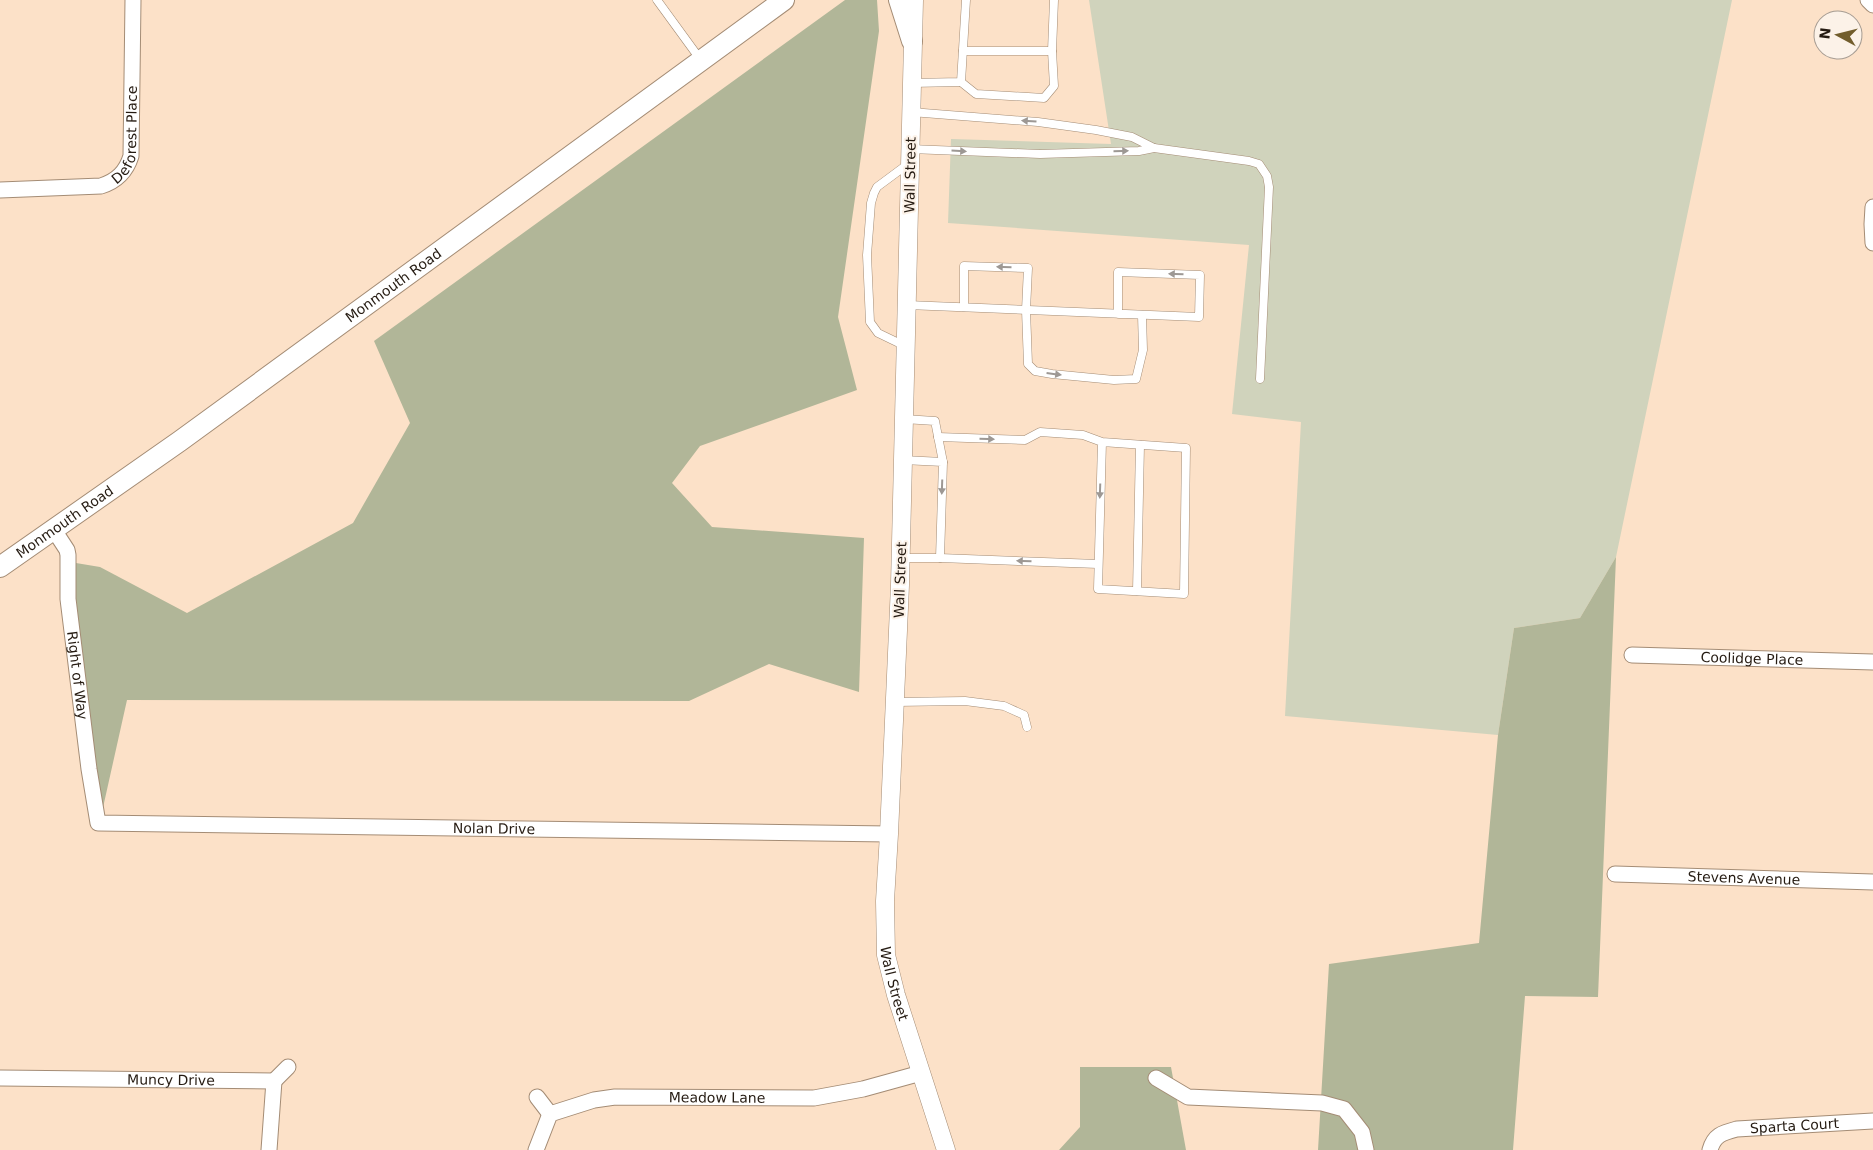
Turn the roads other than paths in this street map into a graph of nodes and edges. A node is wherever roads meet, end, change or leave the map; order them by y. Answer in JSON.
{"nodes":[{"id":1,"x":133,"y":0,"type":"edge"},
{"id":2,"x":657,"y":0,"type":"edge"},
{"id":3,"x":784,"y":0,"type":"edge"},
{"id":4,"x":899,"y":0,"type":"edge"},
{"id":5,"x":914,"y":0,"type":"edge"},
{"id":6,"x":966,"y":0,"type":"edge"},
{"id":7,"x":1054,"y":0,"type":"edge"},
{"id":8,"x":1868,"y":0,"type":"edge"},
{"id":9,"x":1873,"y":5,"type":"edge"},
{"id":10,"x":912,"y":41,"type":"junction"},
{"id":11,"x":963,"y":51,"type":"junction"},
{"id":12,"x":1052,"y":51,"type":"junction"},
{"id":13,"x":701,"y":60,"type":"junction"},
{"id":14,"x":961,"y":82,"type":"junction"},
{"id":15,"x":911,"y":83,"type":"junction"},
{"id":16,"x":911,"y":112,"type":"junction"},
{"id":17,"x":1154,"y":148,"type":"junction"},
{"id":18,"x":910,"y":156,"type":"junction"},
{"id":19,"x":0,"y":190,"type":"edge"},
{"id":20,"x":1873,"y":207,"type":"edge"},
{"id":21,"x":1873,"y":243,"type":"edge"},
{"id":22,"x":906,"y":305,"type":"junction"},
{"id":23,"x":964,"y":307,"type":"junction"},
{"id":24,"x":1026,"y":310,"type":"junction"},
{"id":25,"x":1118,"y":314,"type":"junction"},
{"id":26,"x":1142,"y":315,"type":"junction"},
{"id":27,"x":905,"y":346,"type":"junction"},
{"id":28,"x":1260,"y":379,"type":"dead end"},
{"id":29,"x":904,"y":418,"type":"junction"},
{"id":30,"x":938,"y":437,"type":"junction"},
{"id":31,"x":1102,"y":442,"type":"junction"},
{"id":32,"x":1140,"y":445,"type":"junction"},
{"id":33,"x":903,"y":460,"type":"junction"},
{"id":34,"x":943,"y":462,"type":"junction"},
{"id":35,"x":54,"y":530,"type":"junction"},
{"id":36,"x":901,"y":558,"type":"junction"},
{"id":37,"x":940,"y":558,"type":"junction"},
{"id":38,"x":1098,"y":564,"type":"junction"},
{"id":39,"x":0,"y":566,"type":"edge"},
{"id":40,"x":1137,"y":591,"type":"junction"},
{"id":41,"x":1632,"y":655,"type":"dead end"},
{"id":42,"x":1873,"y":662,"type":"edge"},
{"id":43,"x":895,"y":702,"type":"junction"},
{"id":44,"x":1027,"y":727,"type":"dead end"},
{"id":45,"x":98,"y":823,"type":"joint"},
{"id":46,"x":890,"y":834,"type":"junction"},
{"id":47,"x":1615,"y":874,"type":"dead end"},
{"id":48,"x":1873,"y":882,"type":"edge"},
{"id":49,"x":288,"y":1067,"type":"dead end"},
{"id":50,"x":921,"y":1073,"type":"junction"},
{"id":51,"x":0,"y":1078,"type":"edge"},
{"id":52,"x":1156,"y":1078,"type":"dead end"},
{"id":53,"x":274,"y":1081,"type":"junction"},
{"id":54,"x":537,"y":1098,"type":"dead end"},
{"id":55,"x":550,"y":1114,"type":"junction"},
{"id":56,"x":1873,"y":1120,"type":"edge"},
{"id":57,"x":1713,"y":1143,"type":"edge"},
{"id":58,"x":269,"y":1150,"type":"edge"},
{"id":59,"x":536,"y":1150,"type":"edge"},
{"id":60,"x":946,"y":1150,"type":"edge"},
{"id":61,"x":1366,"y":1150,"type":"edge"}],
"edges":[{"from":1,"to":19,"type":"street","name":"Deforest Place"},
{"from":2,"to":13,"type":"lane"},
{"from":3,"to":13,"type":"main road","name":"Monmouth Road"},
{"from":4,"to":10,"type":"main road"},
{"from":5,"to":10,"type":"street","name":"Wall Street"},
{"from":6,"to":11,"type":"lane"},
{"from":7,"to":12,"type":"lane"},
{"from":8,"to":9,"type":"street"},
{"from":10,"to":15,"type":"street","name":"Wall Street"},
{"from":11,"to":12,"type":"lane"},
{"from":11,"to":14,"type":"lane"},
{"from":12,"to":14,"type":"lane"},
{"from":13,"to":35,"type":"main road","name":"Monmouth Road"},
{"from":14,"to":15,"type":"lane"},
{"from":15,"to":16,"type":"street","name":"Wall Street"},
{"from":17,"to":16,"type":"lane","one_way":true},
{"from":16,"to":18,"type":"street","name":"Wall Street"},
{"from":18,"to":17,"type":"lane","one_way":true},
{"from":17,"to":28,"type":"lane"},
{"from":18,"to":22,"type":"street","name":"Wall Street"},
{"from":18,"to":27,"type":"lane"},
{"from":20,"to":21,"type":"street"},
{"from":22,"to":23,"type":"lane"},
{"from":22,"to":27,"type":"street","name":"Wall Street"},
{"from":23,"to":24,"type":"lane"},
{"from":24,"to":23,"type":"lane","one_way":true},
{"from":24,"to":25,"type":"lane"},
{"from":24,"to":26,"type":"lane","one_way":true},
{"from":25,"to":26,"type":"lane"},
{"from":26,"to":25,"type":"lane","one_way":true},
{"from":27,"to":29,"type":"street","name":"Wall Street"},
{"from":29,"to":30,"type":"lane"},
{"from":29,"to":33,"type":"street","name":"Wall Street"},
{"from":30,"to":31,"type":"lane","one_way":true},
{"from":30,"to":34,"type":"lane"},
{"from":31,"to":32,"type":"lane"},
{"from":31,"to":38,"type":"lane","one_way":true},
{"from":32,"to":40,"type":"lane"},
{"from":32,"to":40,"type":"lane"},
{"from":33,"to":34,"type":"lane"},
{"from":33,"to":36,"type":"street","name":"Wall Street"},
{"from":34,"to":37,"type":"lane","one_way":true},
{"from":35,"to":39,"type":"main road","name":"Monmouth Road"},
{"from":35,"to":45,"type":"street","name":"Right of Way"},
{"from":36,"to":37,"type":"lane"},
{"from":36,"to":43,"type":"street","name":"Wall Street"},
{"from":38,"to":37,"type":"lane","one_way":true},
{"from":38,"to":40,"type":"lane"},
{"from":41,"to":42,"type":"street","name":"Coolidge Place"},
{"from":43,"to":44,"type":"lane"},
{"from":43,"to":46,"type":"street","name":"Wall Street"},
{"from":45,"to":46,"type":"street","name":"Nolan Drive"},
{"from":46,"to":50,"type":"street","name":"Wall Street"},
{"from":47,"to":48,"type":"street","name":"Stevens Avenue"},
{"from":49,"to":53,"type":"street"},
{"from":50,"to":55,"type":"street","name":"Meadow Lane"},
{"from":50,"to":60,"type":"street","name":"Wall Street"},
{"from":51,"to":53,"type":"street","name":"Muncy Drive"},
{"from":52,"to":61,"type":"street"},
{"from":53,"to":58,"type":"street"},
{"from":54,"to":55,"type":"street"},
{"from":55,"to":59,"type":"street"},
{"from":56,"to":57,"type":"street","name":"Sparta Court"}]}
